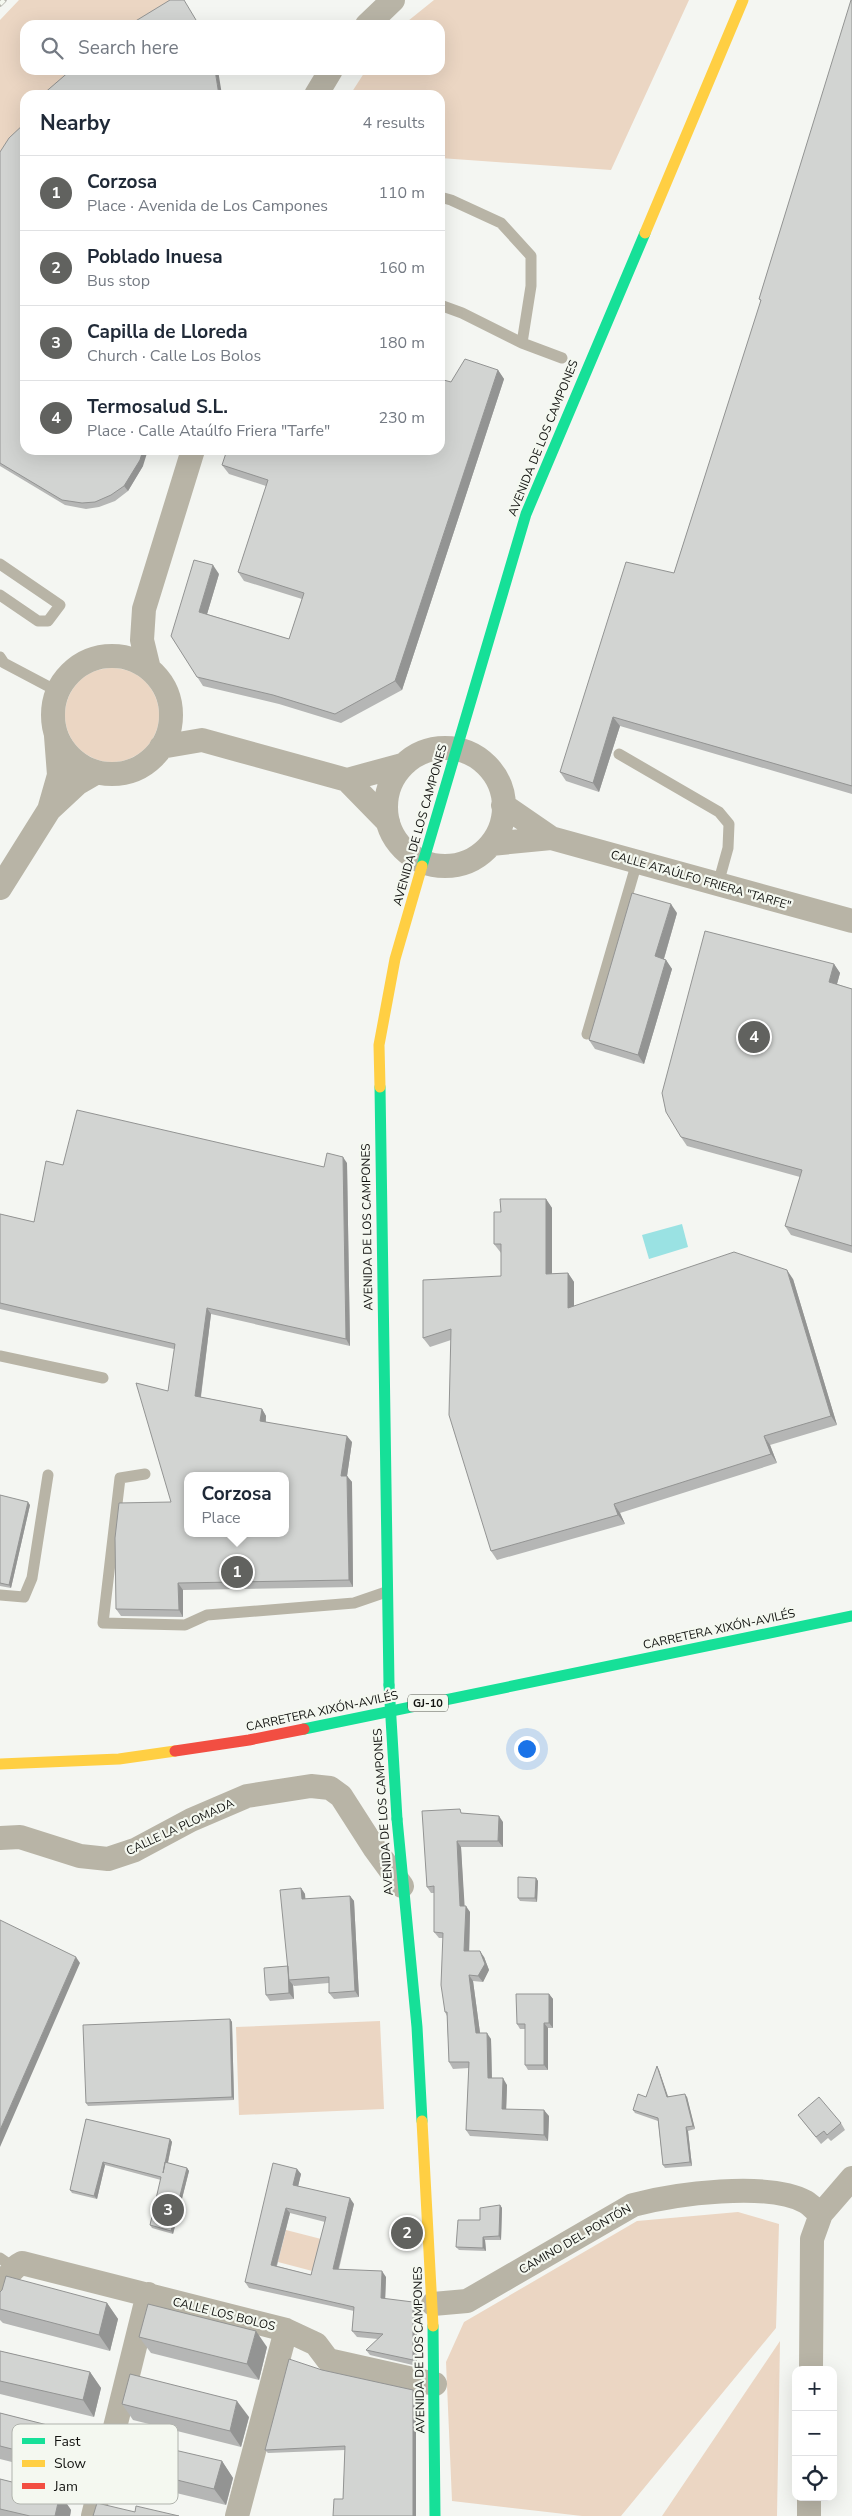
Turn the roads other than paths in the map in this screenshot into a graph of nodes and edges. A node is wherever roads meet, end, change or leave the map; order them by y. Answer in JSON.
{"nodes":[{"id":1,"x":394,"y":0,"type":"edge"},
{"id":2,"x":743,"y":0,"type":"edge"},
{"id":3,"x":372,"y":20,"type":"edge"},
{"id":4,"x":328,"y":75,"type":"edge"},
{"id":5,"x":319,"y":90,"type":"edge"},
{"id":6,"x":445,"y":199,"type":"edge"},
{"id":7,"x":445,"y":307,"type":"edge"},
{"id":8,"x":522,"y":343,"type":"junction"},
{"id":9,"x":562,"y":358,"type":"dead end"},
{"id":10,"x":191,"y":455,"type":"edge"},
{"id":11,"x":0,"y":564,"type":"edge"},
{"id":12,"x":0,"y":595,"type":"edge"},
{"id":13,"x":144,"y":609,"type":"junction"},
{"id":14,"x":110,"y":656,"type":"junction"},
{"id":15,"x":1,"y":661,"type":"edge"},
{"id":16,"x":149,"y":669,"type":"junction"},
{"id":17,"x":57,"y":691,"type":"junction"},
{"id":18,"x":171,"y":709,"type":"junction"},
{"id":19,"x":56,"y":735,"type":"junction"},
{"id":20,"x":202,"y":740,"type":"junction"},
{"id":21,"x":161,"y":747,"type":"junction"},
{"id":22,"x":457,"y":749,"type":"junction"},
{"id":23,"x":619,"y":754,"type":"dead end"},
{"id":24,"x":402,"y":765,"type":"junction"},
{"id":25,"x":97,"y":772,"type":"junction"},
{"id":26,"x":347,"y":780,"type":"junction"},
{"id":27,"x":504,"y":805,"type":"junction"},
{"id":28,"x":49,"y":810,"type":"junction"},
{"id":29,"x":388,"y":822,"type":"junction"},
{"id":30,"x":551,"y":838,"type":"junction"},
{"id":31,"x":491,"y":844,"type":"junction"},
{"id":32,"x":424,"y":862,"type":"junction"},
{"id":33,"x":637,"y":862,"type":"junction"},
{"id":34,"x":718,"y":884,"type":"junction"},
{"id":35,"x":0,"y":888,"type":"edge"},
{"id":36,"x":852,"y":921,"type":"edge"},
{"id":37,"x":587,"y":1034,"type":"dead end"},
{"id":38,"x":0,"y":1356,"type":"edge"},
{"id":39,"x":104,"y":1378,"type":"dead end"},
{"id":40,"x":145,"y":1474,"type":"dead end"},
{"id":41,"x":48,"y":1475,"type":"dead end"},
{"id":42,"x":386,"y":1592,"type":"junction"},
{"id":43,"x":0,"y":1595,"type":"edge"},
{"id":44,"x":852,"y":1616,"type":"edge"},
{"id":45,"x":0,"y":1764,"type":"edge"},
{"id":46,"x":0,"y":1838,"type":"edge"},
{"id":47,"x":402,"y":1886,"type":"junction"},
{"id":48,"x":852,"y":2178,"type":"edge"},
{"id":49,"x":821,"y":2214,"type":"junction"},
{"id":50,"x":7,"y":2267,"type":"edge"},
{"id":51,"x":148,"y":2294,"type":"junction"},
{"id":52,"x":0,"y":2302,"type":"edge"},
{"id":53,"x":433,"y":2304,"type":"junction"},
{"id":54,"x":286,"y":2330,"type":"junction"},
{"id":55,"x":811,"y":2366,"type":"edge"},
{"id":56,"x":435,"y":2384,"type":"junction"},
{"id":57,"x":116,"y":2424,"type":"edge"},
{"id":58,"x":809,"y":2501,"type":"edge"},
{"id":59,"x":237,"y":2516,"type":"edge"},
{"id":60,"x":435,"y":2516,"type":"edge"},
{"id":61,"x":809,"y":2516,"type":"edge"}],
"edges":[{"from":1,"to":3,"type":"street"},
{"from":2,"to":22,"type":"main road","name":"AVENIDA DE LOS CAMPONES"},
{"from":4,"to":5,"type":"street"},
{"from":6,"to":8,"type":"lane"},
{"from":7,"to":8,"type":"lane"},
{"from":8,"to":9,"type":"lane"},
{"from":10,"to":13,"type":"street"},
{"from":11,"to":12,"type":"lane"},
{"from":13,"to":14,"type":"street"},
{"from":13,"to":16,"type":"street"},
{"from":14,"to":16,"type":"street"},
{"from":14,"to":17,"type":"street"},
{"from":15,"to":17,"type":"lane"},
{"from":16,"to":18,"type":"street"},
{"from":17,"to":19,"type":"street"},
{"from":18,"to":20,"type":"street"},
{"from":18,"to":21,"type":"street"},
{"from":19,"to":25,"type":"street"},
{"from":19,"to":28,"type":"street"},
{"from":20,"to":21,"type":"street"},
{"from":20,"to":26,"type":"street"},
{"from":21,"to":25,"type":"street"},
{"from":22,"to":24,"type":"street"},
{"from":22,"to":27,"type":"street"},
{"from":22,"to":32,"type":"main road","name":"AVENIDA DE LOS CAMPONES"},
{"from":23,"to":34,"type":"lane"},
{"from":24,"to":26,"type":"street"},
{"from":24,"to":29,"type":"street"},
{"from":25,"to":28,"type":"street"},
{"from":26,"to":29,"type":"street"},
{"from":27,"to":30,"type":"street","name":"CALLE ATAÚLFO FRIERA \"TARFE\""},
{"from":27,"to":31,"type":"street"},
{"from":28,"to":35,"type":"street"},
{"from":29,"to":32,"type":"street"},
{"from":30,"to":31,"type":"street","name":"CALLE ATAÚLFO FRIERA \"TARFE\""},
{"from":30,"to":33,"type":"street","name":"CALLE ATAÚLFO FRIERA \"TARFE\""},
{"from":31,"to":32,"type":"street"},
{"from":32,"to":42,"type":"main road","name":"AVENIDA DE LOS CAMPONES"},
{"from":33,"to":34,"type":"street","name":"CALLE ATAÚLFO FRIERA \"TARFE\""},
{"from":33,"to":37,"type":"lane"},
{"from":34,"to":36,"type":"street","name":"CALLE ATAÚLFO FRIERA \"TARFE\""},
{"from":38,"to":39,"type":"lane"},
{"from":40,"to":42,"type":"lane"},
{"from":41,"to":43,"type":"lane"},
{"from":42,"to":47,"type":"main road","name":"AVENIDA DE LOS CAMPONES","bridge":true},
{"from":44,"to":45,"type":"main road","name":"CARRETERA XIXÓN-AVILÉS","number":"GJ-10"},
{"from":46,"to":47,"type":"street","name":"CALLE LA PLOMADA"},
{"from":47,"to":53,"type":"main road","name":"AVENIDA DE LOS CAMPONES"},
{"from":48,"to":49,"type":"street"},
{"from":49,"to":53,"type":"street","name":"CAMINO DEL PONTÓN"},
{"from":49,"to":55,"type":"street"},
{"from":50,"to":51,"type":"street","name":"CALLE LOS BOLOS"},
{"from":50,"to":52,"type":"street"},
{"from":51,"to":54,"type":"street","name":"CALLE LOS BOLOS"},
{"from":51,"to":57,"type":"street"},
{"from":53,"to":56,"type":"main road","name":"AVENIDA DE LOS CAMPONES"},
{"from":54,"to":56,"type":"street","name":"CALLE LOS BOLOS"},
{"from":54,"to":59,"type":"street"},
{"from":56,"to":60,"type":"main road","name":"AVENIDA DE LOS CAMPONES"},
{"from":58,"to":61,"type":"street"}]}
